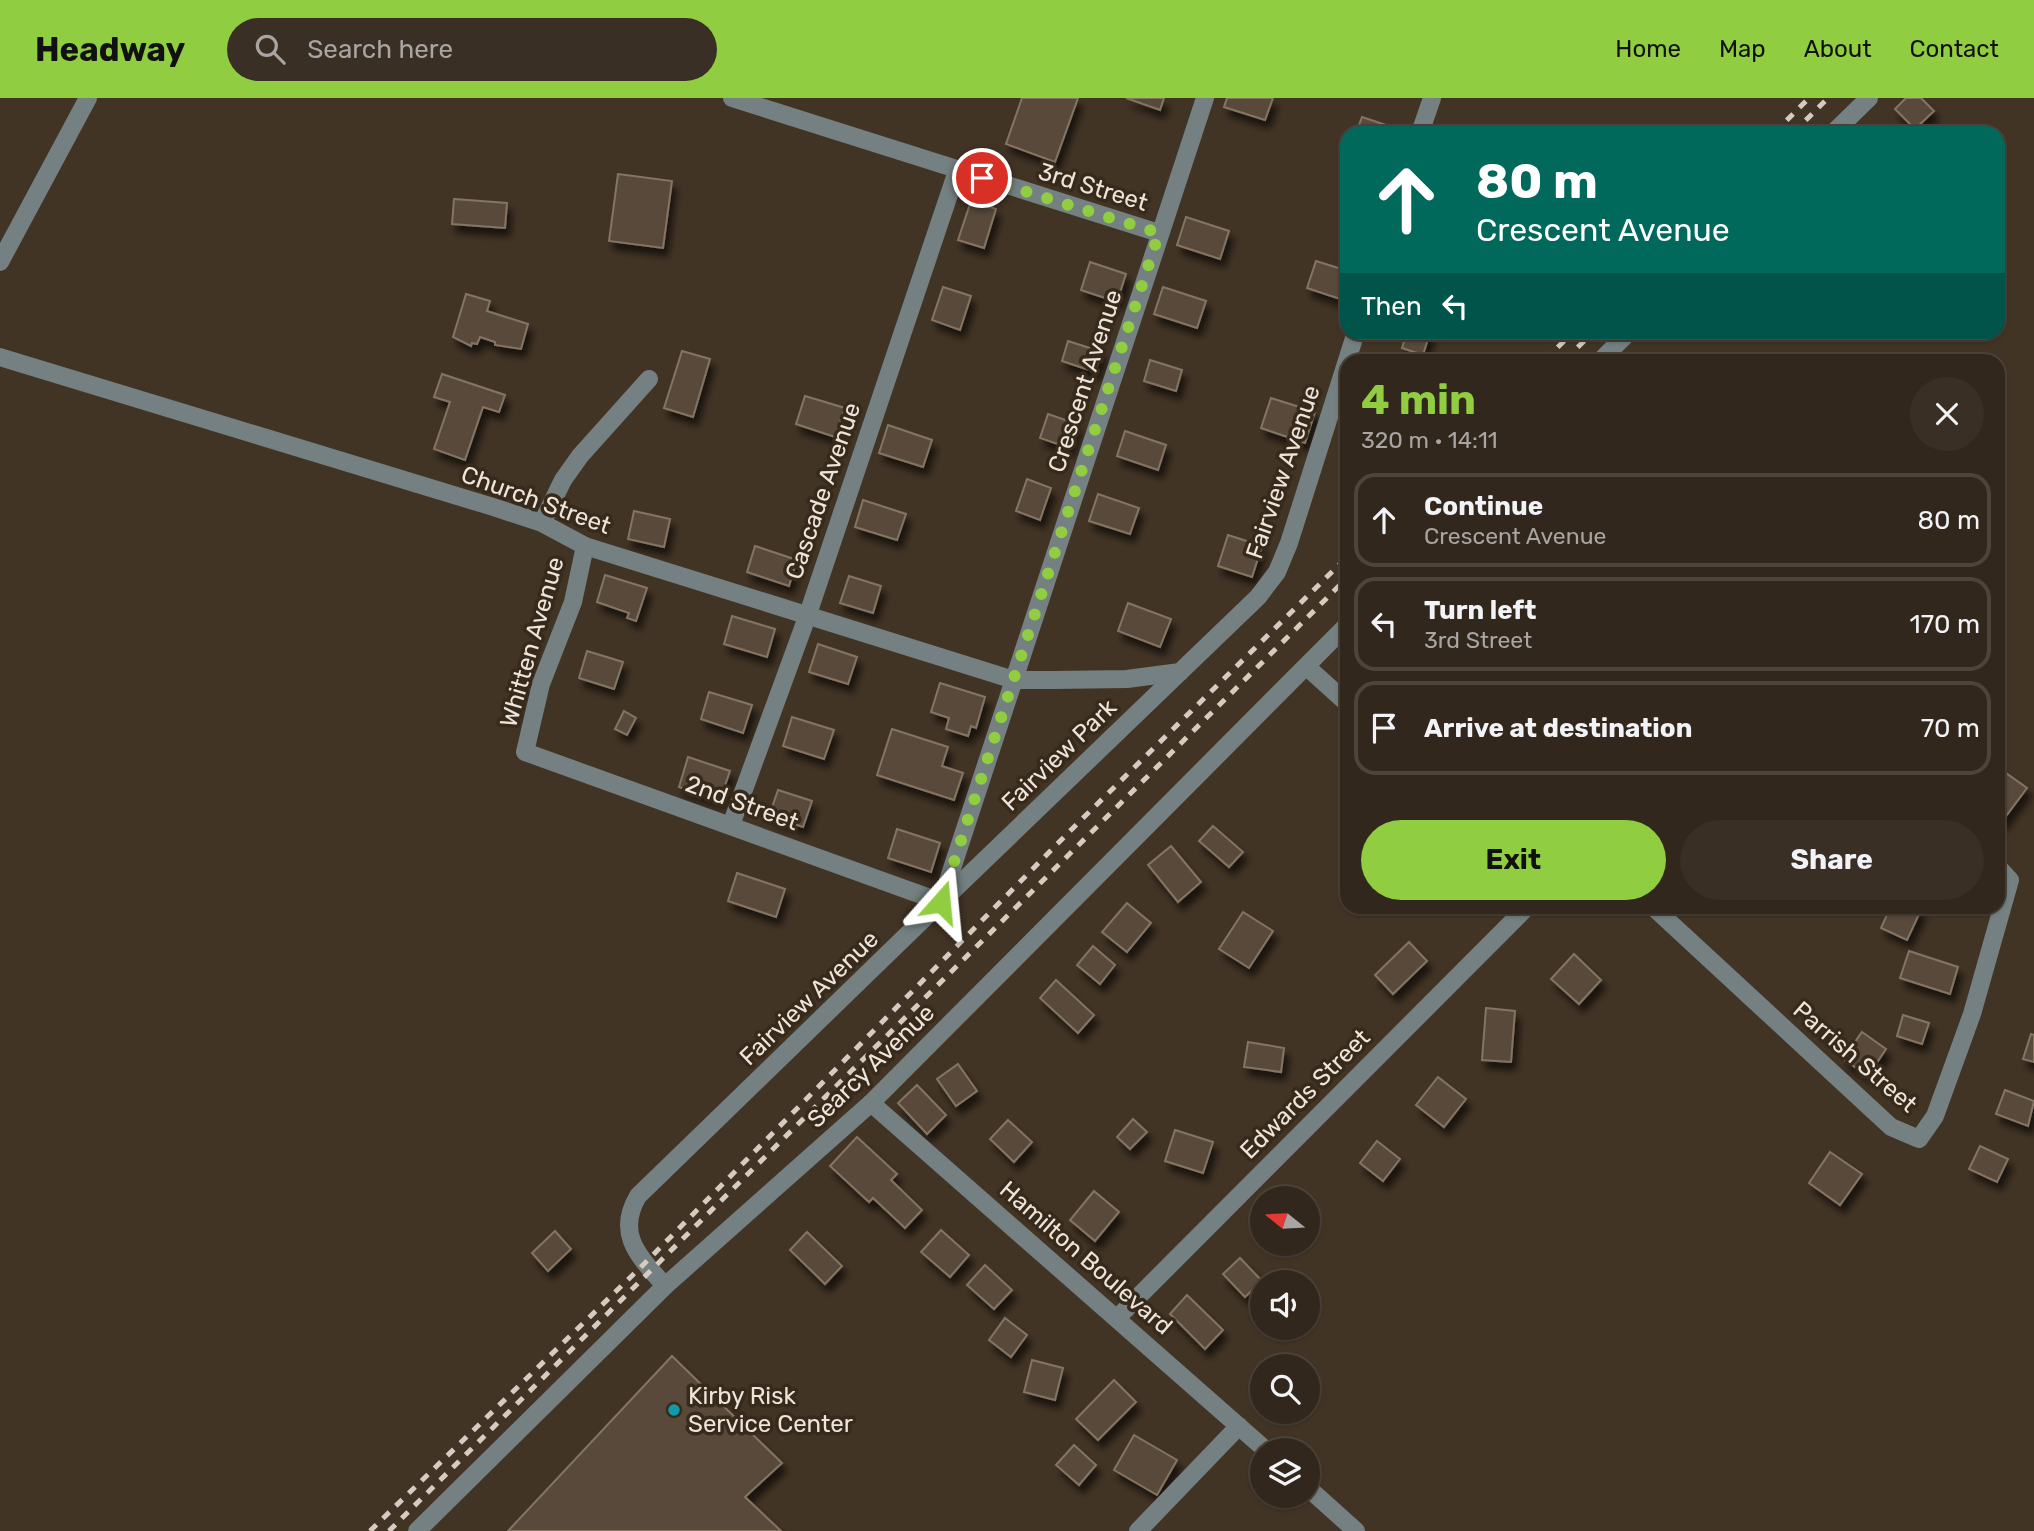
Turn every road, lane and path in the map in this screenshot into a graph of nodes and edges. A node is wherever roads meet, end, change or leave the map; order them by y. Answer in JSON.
{"nodes":[{"id":1,"x":88,"y":98,"type":"edge"},
{"id":2,"x":732,"y":98,"type":"edge"},
{"id":3,"x":1205,"y":98,"type":"edge"},
{"id":4,"x":1432,"y":98,"type":"edge"},
{"id":5,"x":1869,"y":98,"type":"edge"},
{"id":6,"x":1422,"y":126,"type":"edge"},
{"id":7,"x":1840,"y":126,"type":"edge"},
{"id":8,"x":957,"y":171,"type":"junction"},
{"id":9,"x":1159,"y":233,"type":"junction"},
{"id":10,"x":0,"y":262,"type":"edge"},
{"id":11,"x":1621,"y":340,"type":"edge"},
{"id":12,"x":1607,"y":354,"type":"edge"},
{"id":13,"x":0,"y":357,"type":"edge"},
{"id":14,"x":649,"y":379,"type":"dead end"},
{"id":15,"x":1340,"y":382,"type":"edge"},
{"id":16,"x":542,"y":523,"type":"junction"},
{"id":17,"x":585,"y":546,"type":"junction"},
{"id":18,"x":807,"y":617,"type":"junction"},
{"id":19,"x":1340,"y":632,"type":"edge"},
{"id":20,"x":1307,"y":667,"type":"junction"},
{"id":21,"x":1180,"y":672,"type":"junction"},
{"id":22,"x":1014,"y":680,"type":"junction"},
{"id":23,"x":1340,"y":697,"type":"edge"},
{"id":24,"x":525,"y":752,"type":"joint"},
{"id":25,"x":731,"y":825,"type":"junction"},
{"id":26,"x":941,"y":902,"type":"junction"},
{"id":27,"x":1520,"y":914,"type":"edge"},
{"id":28,"x":1661,"y":914,"type":"edge"},
{"id":29,"x":1995,"y":914,"type":"edge"},
{"id":30,"x":871,"y":1103,"type":"junction"},
{"id":31,"x":665,"y":1286,"type":"junction"},
{"id":32,"x":1118,"y":1317,"type":"junction"},
{"id":33,"x":1239,"y":1426,"type":"junction"},
{"id":34,"x":1252,"y":1438,"type":"edge"},
{"id":35,"x":1320,"y":1499,"type":"edge"},
{"id":36,"x":417,"y":1531,"type":"edge"},
{"id":37,"x":1138,"y":1531,"type":"edge"},
{"id":38,"x":1356,"y":1531,"type":"edge"}],
"edges":[{"from":1,"to":10,"type":"street"},
{"from":2,"to":8,"type":"street","name":"3rd Street"},
{"from":3,"to":9,"type":"street","name":"Crescent Avenue"},
{"from":4,"to":6,"type":"street"},
{"from":5,"to":7,"type":"street"},
{"from":8,"to":9,"type":"street","name":"3rd Street"},
{"from":8,"to":18,"type":"street","name":"Cascade Avenue"},
{"from":9,"to":22,"type":"street","name":"Crescent Avenue"},
{"from":11,"to":12,"type":"street"},
{"from":13,"to":16,"type":"street","name":"Church Street"},
{"from":14,"to":16,"type":"street","name":"Whitten Avenue"},
{"from":15,"to":21,"type":"street","name":"Fairview Avenue"},
{"from":16,"to":17,"type":"street","name":"Church Street"},
{"from":17,"to":18,"type":"street","name":"Church Street"},
{"from":17,"to":24,"type":"street","name":"Whitten Avenue"},
{"from":18,"to":22,"type":"street","name":"Church Street"},
{"from":18,"to":25,"type":"street","name":"Cascade Avenue"},
{"from":19,"to":20,"type":"street","name":"Searcy Avenue"},
{"from":20,"to":23,"type":"street"},
{"from":20,"to":30,"type":"street","name":"Searcy Avenue"},
{"from":21,"to":22,"type":"street"},
{"from":21,"to":26,"type":"street","name":"Fairview Park"},
{"from":22,"to":26,"type":"street","name":"Fairview Avenue"},
{"from":24,"to":25,"type":"street","name":"2nd Street"},
{"from":25,"to":26,"type":"street","name":"2nd Street"},
{"from":26,"to":31,"type":"street","name":"Fairview Avenue"},
{"from":27,"to":32,"type":"street","name":"Edwards Street"},
{"from":28,"to":29,"type":"street","name":"Parrish Street"},
{"from":30,"to":31,"type":"street","name":"Searcy Avenue"},
{"from":30,"to":32,"type":"street","name":"Hamilton Boulevard"},
{"from":31,"to":36,"type":"street","name":"Searcy Avenue"},
{"from":32,"to":33,"type":"street","name":"Hamilton Boulevard"},
{"from":33,"to":34,"type":"street","name":"Hamilton Boulevard"},
{"from":33,"to":37,"type":"street"},
{"from":35,"to":38,"type":"street"}]}
